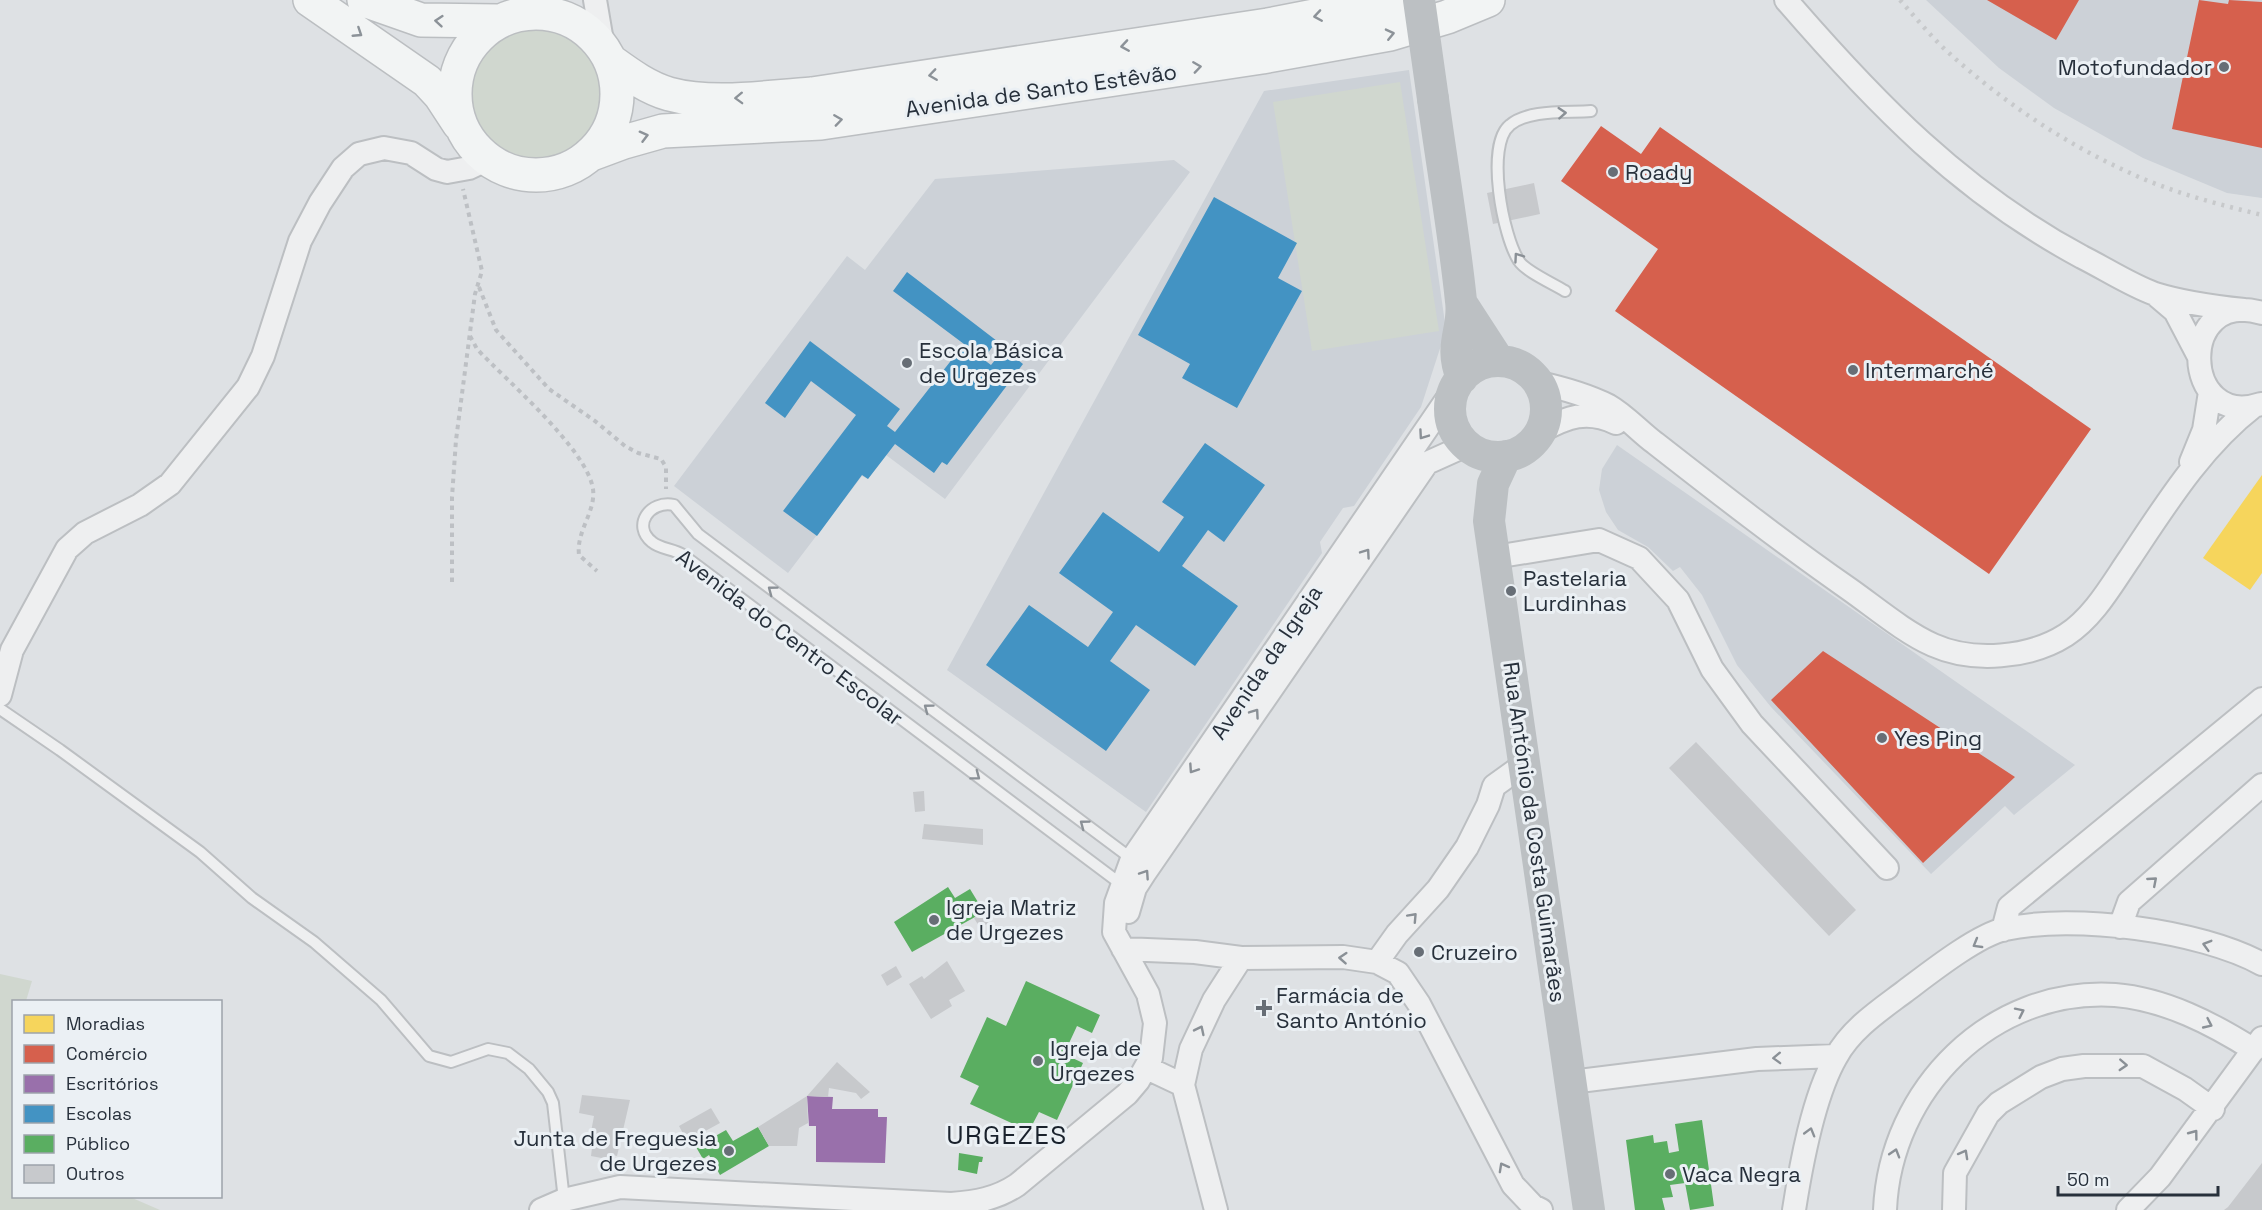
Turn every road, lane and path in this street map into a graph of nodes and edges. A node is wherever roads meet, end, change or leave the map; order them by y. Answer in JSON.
{"nodes":[{"id":1,"x":310,"y":0,"type":"edge"},
{"id":2,"x":364,"y":0,"type":"edge"},
{"id":3,"x":595,"y":0,"type":"edge"},
{"id":4,"x":1396,"y":0,"type":"edge"},
{"id":5,"x":1419,"y":0,"type":"edge"},
{"id":6,"x":1488,"y":0,"type":"edge"},
{"id":7,"x":1786,"y":0,"type":"edge"},
{"id":8,"x":519,"y":12,"type":"edge"},
{"id":9,"x":608,"y":55,"type":"junction"},
{"id":10,"x":1591,"y":111,"type":"dead end"},
{"id":11,"x":465,"y":133,"type":"junction"},
{"id":12,"x":589,"y":155,"type":"junction"},
{"id":13,"x":488,"y":159,"type":"junction"},
{"id":14,"x":458,"y":171,"type":"junction"},
{"id":15,"x":478,"y":286,"type":"junction"},
{"id":16,"x":1565,"y":291,"type":"dead end"},
{"id":17,"x":2155,"y":294,"type":"junction"},
{"id":18,"x":1462,"y":304,"type":"junction"},
{"id":19,"x":2253,"y":311,"type":"edge"},
{"id":20,"x":470,"y":335,"type":"junction"},
{"id":21,"x":2198,"y":355,"type":"junction"},
{"id":22,"x":1499,"y":361,"type":"junction"},
{"id":23,"x":1459,"y":382,"type":"junction"},
{"id":24,"x":1539,"y":383,"type":"junction"},
{"id":25,"x":2210,"y":392,"type":"junction"},
{"id":26,"x":2258,"y":405,"type":"edge"},
{"id":27,"x":1541,"y":431,"type":"junction"},
{"id":28,"x":1652,"y":441,"type":"junction"},
{"id":29,"x":1471,"y":448,"type":"junction"},
{"id":30,"x":1506,"y":456,"type":"junction"},
{"id":31,"x":2187,"y":475,"type":"junction"},
{"id":32,"x":665,"y":504,"type":"junction"},
{"id":33,"x":1489,"y":521,"type":"junction"},
{"id":34,"x":1495,"y":557,"type":"junction"},
{"id":35,"x":597,"y":571,"type":"dead end"},
{"id":36,"x":452,"y":582,"type":"dead end"},
{"id":37,"x":0,"y":695,"type":"edge"},
{"id":38,"x":2262,"y":699,"type":"edge"},
{"id":39,"x":0,"y":709,"type":"edge"},
{"id":40,"x":1526,"y":763,"type":"junction"},
{"id":41,"x":2262,"y":785,"type":"edge"},
{"id":42,"x":1132,"y":859,"type":"junction"},
{"id":43,"x":1887,"y":868,"type":"dead end"},
{"id":44,"x":1121,"y":885,"type":"junction"},
{"id":45,"x":2120,"y":927,"type":"junction"},
{"id":46,"x":2003,"y":930,"type":"junction"},
{"id":47,"x":1123,"y":949,"type":"junction"},
{"id":48,"x":1241,"y":958,"type":"junction"},
{"id":49,"x":1377,"y":962,"type":"junction"},
{"id":50,"x":2262,"y":964,"type":"edge"},
{"id":51,"x":2258,"y":1044,"type":"edge"},
{"id":52,"x":1836,"y":1056,"type":"junction"},
{"id":53,"x":1147,"y":1068,"type":"junction"},
{"id":54,"x":1571,"y":1082,"type":"junction"},
{"id":55,"x":1183,"y":1085,"type":"junction"},
{"id":56,"x":2212,"y":1109,"type":"junction"},
{"id":57,"x":675,"y":1191,"type":"junction"},
{"id":58,"x":564,"y":1200,"type":"junction"},
{"id":59,"x":998,"y":1202,"type":"edge"},
{"id":60,"x":952,"y":1207,"type":"edge"},
{"id":61,"x":1537,"y":1208,"type":"edge"},
{"id":62,"x":541,"y":1210,"type":"edge"},
{"id":63,"x":688,"y":1210,"type":"edge"},
{"id":64,"x":1216,"y":1210,"type":"edge"},
{"id":65,"x":1509,"y":1210,"type":"edge"},
{"id":66,"x":1589,"y":1210,"type":"edge"},
{"id":67,"x":1794,"y":1210,"type":"edge"},
{"id":68,"x":1885,"y":1210,"type":"edge"},
{"id":69,"x":1954,"y":1210,"type":"edge"},
{"id":70,"x":2128,"y":1210,"type":"edge"}],
"edges":[{"from":1,"to":11,"type":"main road","one_way":true},
{"from":8,"to":2,"type":"main road","one_way":true},
{"from":3,"to":9,"type":"street"},
{"from":4,"to":9,"type":"main road","name":"Avenida de Santo Estêvão","one_way":true},
{"from":5,"to":18,"type":"main road","bridge":true},
{"from":12,"to":6,"type":"main road","name":"Avenida de Santo Estêvão","one_way":true},
{"from":7,"to":17,"type":"street"},
{"from":8,"to":9,"type":"main road"},
{"from":8,"to":11,"type":"main road"},
{"from":9,"to":12,"type":"main road"},
{"from":16,"to":10,"type":"lane","one_way":true},
{"from":11,"to":13,"type":"main road"},
{"from":12,"to":13,"type":"main road"},
{"from":13,"to":14,"type":"street"},
{"from":14,"to":15,"type":"path"},
{"from":14,"to":37,"type":"street"},
{"from":15,"to":20,"type":"path"},
{"from":15,"to":32,"type":"path"},
{"from":17,"to":19,"type":"street"},
{"from":17,"to":21,"type":"street"},
{"from":18,"to":22,"type":"main road"},
{"from":18,"to":23,"type":"main road"},
{"from":19,"to":21,"type":"street"},
{"from":20,"to":35,"type":"path"},
{"from":20,"to":36,"type":"path"},
{"from":21,"to":25,"type":"street"},
{"from":22,"to":23,"type":"main road"},
{"from":22,"to":24,"type":"main road"},
{"from":23,"to":29,"type":"main road"},
{"from":23,"to":42,"type":"street","name":"Avenida da Igreja","one_way":true},
{"from":24,"to":27,"type":"main road"},
{"from":24,"to":28,"type":"street"},
{"from":25,"to":26,"type":"street"},
{"from":25,"to":31,"type":"street"},
{"from":26,"to":31,"type":"street"},
{"from":27,"to":28,"type":"street"},
{"from":27,"to":30,"type":"main road"},
{"from":28,"to":31,"type":"street"},
{"from":29,"to":30,"type":"main road"},
{"from":29,"to":33,"type":"main road"},
{"from":47,"to":29,"type":"street","name":"Avenida da Igreja","one_way":true},
{"from":30,"to":33,"type":"main road","name":"Rua António da Costa Guimarães"},
{"from":42,"to":32,"type":"lane","name":"Avenida do Centro Escolar","one_way":true},
{"from":32,"to":44,"type":"lane","name":"Avenida do Centro Escolar","one_way":true},
{"from":33,"to":34,"type":"main road","name":"Rua António da Costa Guimarães"},
{"from":34,"to":40,"type":"main road","name":"Rua António da Costa Guimarães"},
{"from":34,"to":43,"type":"street"},
{"from":38,"to":46,"type":"street"},
{"from":39,"to":58,"type":"lane"},
{"from":49,"to":40,"type":"street","one_way":true},
{"from":40,"to":54,"type":"main road","name":"Rua António da Costa Guimarães"},
{"from":45,"to":41,"type":"street","one_way":true},
{"from":42,"to":44,"type":"street","name":"Avenida da Igreja"},
{"from":44,"to":47,"type":"street","name":"Avenida da Igreja"},
{"from":45,"to":46,"type":"street"},
{"from":50,"to":45,"type":"street","one_way":true},
{"from":46,"to":52,"type":"street","one_way":true},
{"from":47,"to":48,"type":"street"},
{"from":47,"to":53,"type":"street","name":"Avenida da Igreja"},
{"from":49,"to":48,"type":"street","one_way":true},
{"from":55,"to":48,"type":"street","one_way":true},
{"from":61,"to":49,"type":"street","one_way":true},
{"from":51,"to":56,"type":"street"},
{"from":68,"to":51,"type":"street","one_way":true},
{"from":52,"to":54,"type":"street","one_way":true},
{"from":67,"to":52,"type":"street","one_way":true},
{"from":53,"to":55,"type":"street"},
{"from":53,"to":59,"type":"street"},
{"from":54,"to":66,"type":"main road","name":"Rua António da Costa Guimarães"},
{"from":55,"to":64,"type":"street"},
{"from":69,"to":56,"type":"street","one_way":true},
{"from":70,"to":56,"type":"street","one_way":true},
{"from":57,"to":58,"type":"street"},
{"from":57,"to":60,"type":"street"},
{"from":57,"to":63,"type":"street"},
{"from":58,"to":62,"type":"street"},
{"from":59,"to":60,"type":"street"},
{"from":61,"to":65,"type":"street"}]}
